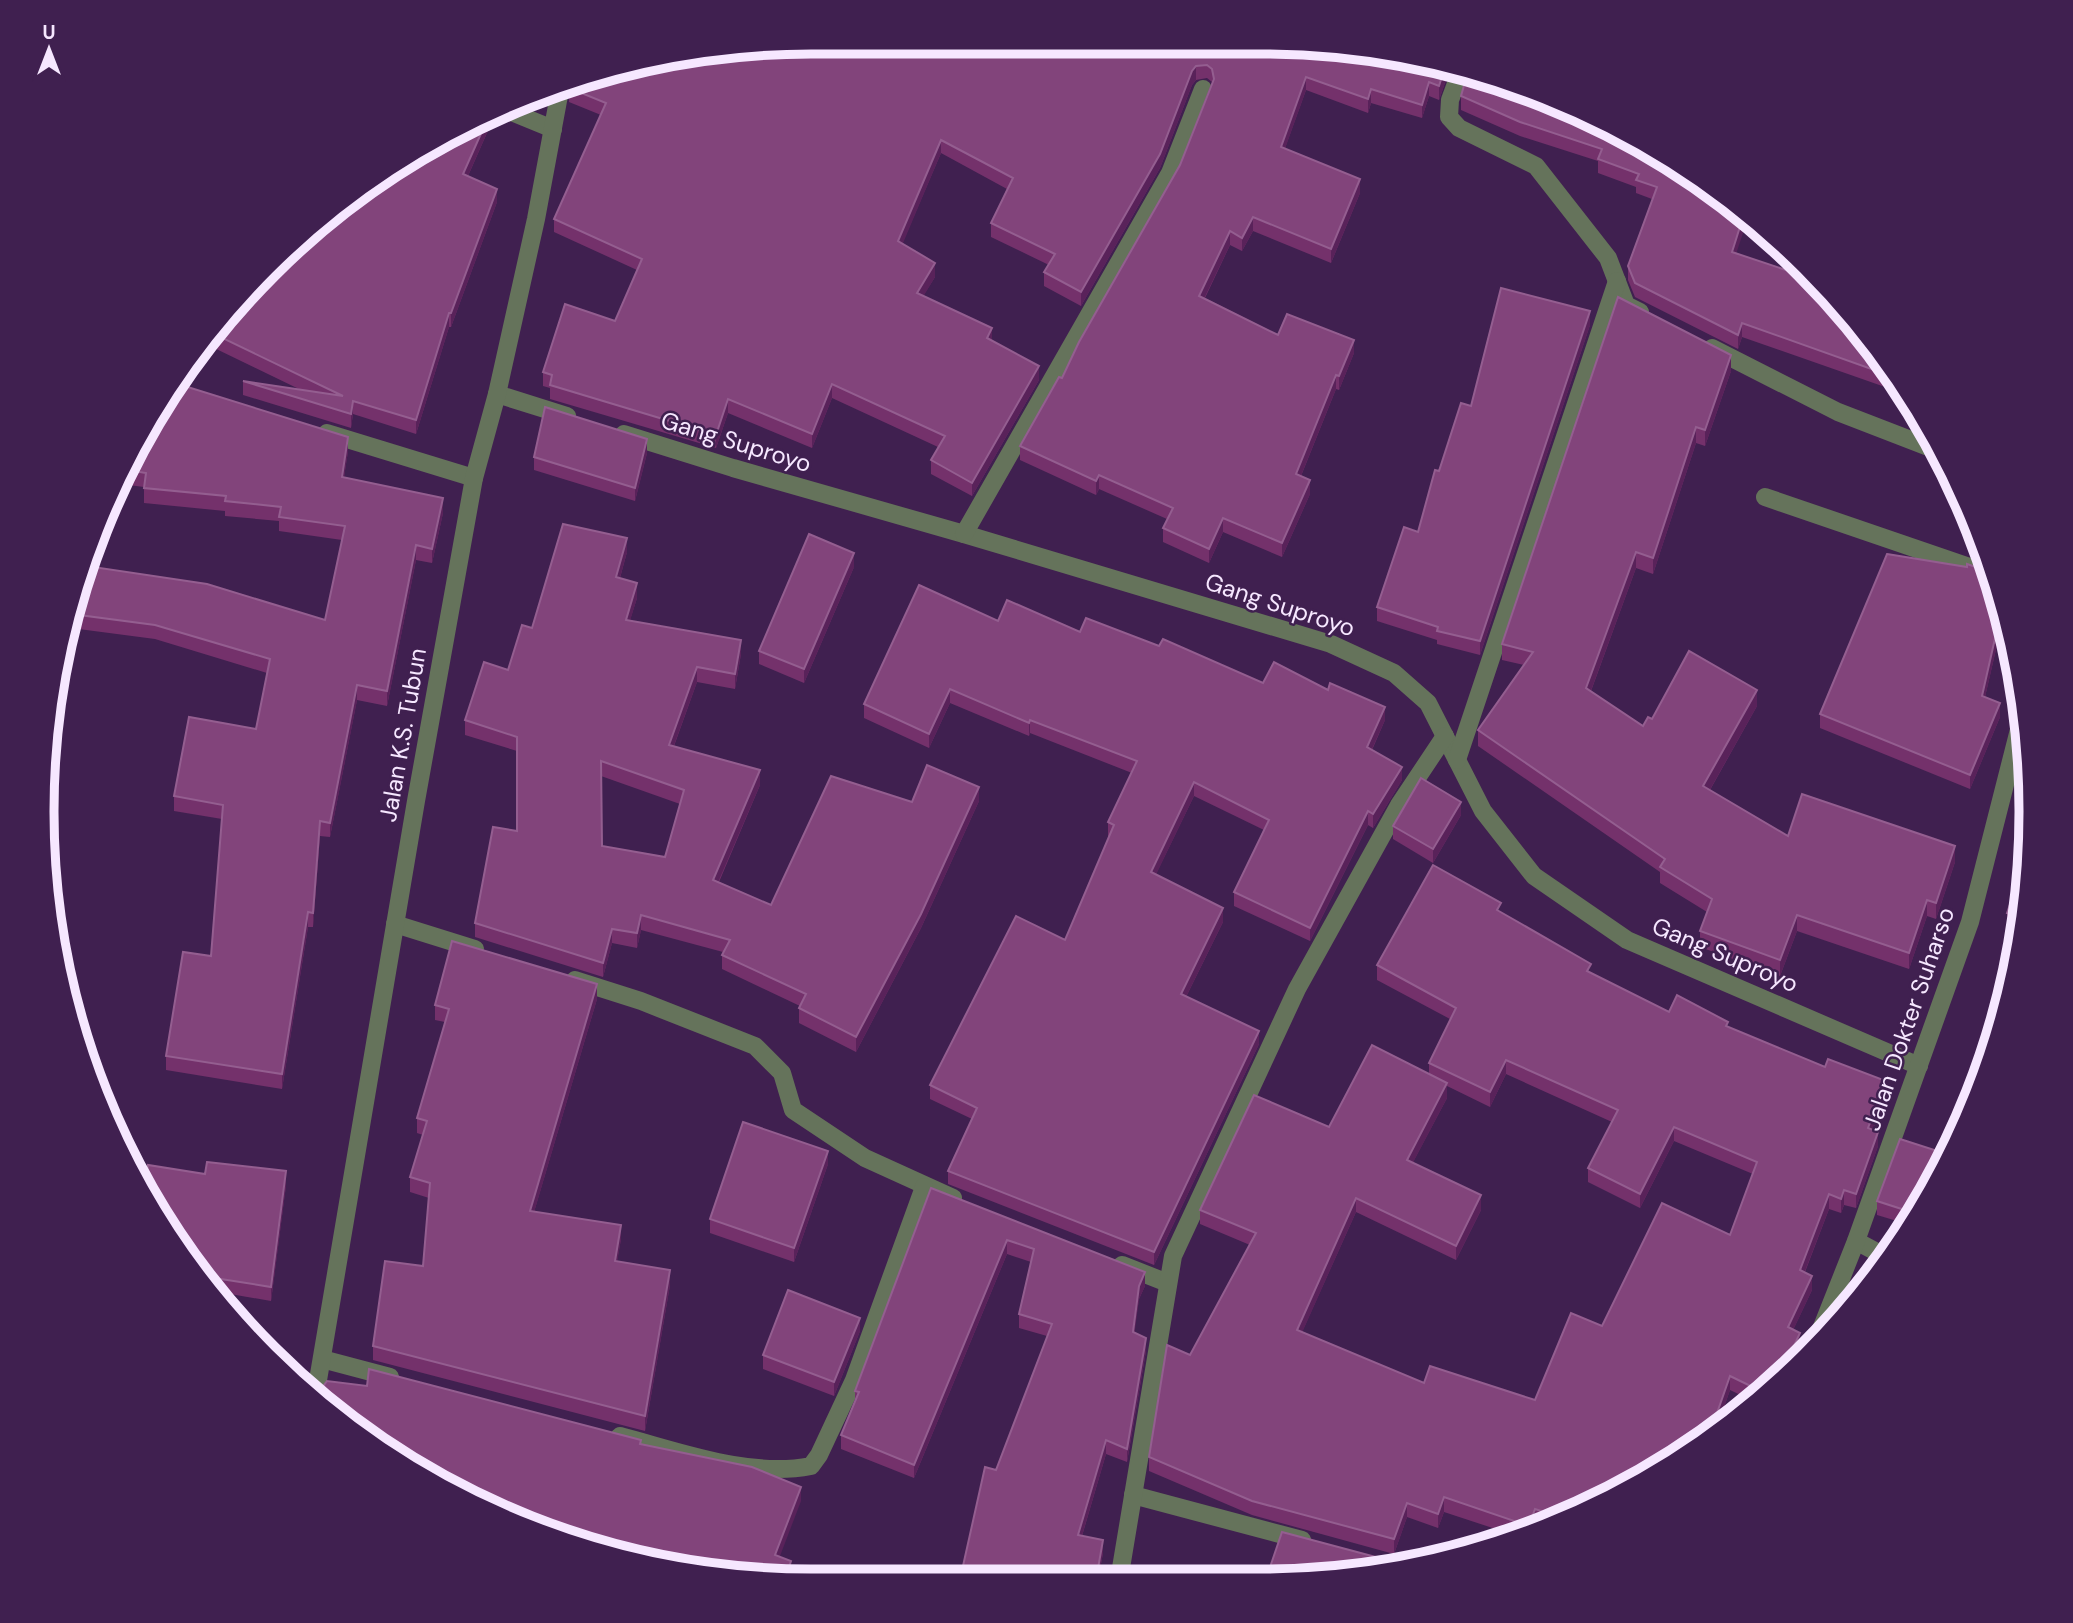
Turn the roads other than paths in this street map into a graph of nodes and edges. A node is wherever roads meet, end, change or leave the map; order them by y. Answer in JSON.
{"nodes":[{"id":1,"x":1457,"y":80,"type":"edge"},
{"id":2,"x":1203,"y":89,"type":"edge"},
{"id":3,"x":558,"y":98,"type":"edge"},
{"id":4,"x":517,"y":114,"type":"edge"},
{"id":5,"x":552,"y":129,"type":"junction"},
{"id":6,"x":1617,"y":281,"type":"junction"},
{"id":7,"x":1651,"y":318,"type":"edge"},
{"id":8,"x":1700,"y":343,"type":"edge"},
{"id":9,"x":497,"y":394,"type":"junction"},
{"id":10,"x":309,"y":428,"type":"edge"},
{"id":11,"x":1924,"y":445,"type":"edge"},
{"id":12,"x":474,"y":478,"type":"junction"},
{"id":13,"x":1765,"y":497,"type":"dead end"},
{"id":14,"x":964,"y":534,"type":"junction"},
{"id":15,"x":1980,"y":570,"type":"edge"},
{"id":16,"x":1445,"y":736,"type":"junction"},
{"id":17,"x":2015,"y":744,"type":"edge"},
{"id":18,"x":1457,"y":760,"type":"junction"},
{"id":19,"x":395,"y":924,"type":"junction"},
{"id":20,"x":486,"y":952,"type":"edge"},
{"id":21,"x":564,"y":976,"type":"edge"},
{"id":22,"x":1920,"y":1066,"type":"junction"},
{"id":23,"x":923,"y":1187,"type":"junction"},
{"id":24,"x":975,"y":1207,"type":"edge"},
{"id":25,"x":1856,"y":1241,"type":"junction"},
{"id":26,"x":1877,"y":1252,"type":"edge"},
{"id":27,"x":1104,"y":1258,"type":"edge"},
{"id":28,"x":1168,"y":1283,"type":"junction"},
{"id":29,"x":1826,"y":1316,"type":"edge"},
{"id":30,"x":322,"y":1359,"type":"junction"},
{"id":31,"x":403,"y":1380,"type":"edge"},
{"id":32,"x":317,"y":1385,"type":"edge"},
{"id":33,"x":604,"y":1432,"type":"edge"},
{"id":34,"x":1133,"y":1495,"type":"junction"},
{"id":35,"x":1322,"y":1546,"type":"edge"},
{"id":36,"x":1121,"y":1569,"type":"edge"}],
"edges":[{"from":1,"to":6,"type":"street"},
{"from":2,"to":14,"type":"street"},
{"from":3,"to":5,"type":"street","name":"Jalan K.S. Tubun"},
{"from":4,"to":5,"type":"street"},
{"from":5,"to":9,"type":"street","name":"Jalan K.S. Tubun"},
{"from":6,"to":7,"type":"street"},
{"from":6,"to":18,"type":"street"},
{"from":8,"to":11,"type":"street"},
{"from":9,"to":12,"type":"street","name":"Jalan K.S. Tubun"},
{"from":9,"to":14,"type":"street","name":"Gang Suproyo"},
{"from":10,"to":12,"type":"street"},
{"from":12,"to":19,"type":"street","name":"Jalan K.S. Tubun"},
{"from":13,"to":15,"type":"street"},
{"from":14,"to":16,"type":"street","name":"Gang Suproyo"},
{"from":16,"to":18,"type":"street","name":"Gang Suproyo"},
{"from":16,"to":28,"type":"street"},
{"from":17,"to":22,"type":"street","name":"Jalan Dokter Suharso"},
{"from":18,"to":22,"type":"street","name":"Gang Suproyo"},
{"from":19,"to":20,"type":"street"},
{"from":19,"to":30,"type":"street","name":"Jalan K.S. Tubun"},
{"from":21,"to":23,"type":"street"},
{"from":22,"to":25,"type":"street","name":"Jalan Dokter Suharso"},
{"from":23,"to":24,"type":"street"},
{"from":23,"to":33,"type":"street"},
{"from":25,"to":26,"type":"street"},
{"from":25,"to":29,"type":"street","name":"Jalan Dokter Suharso"},
{"from":27,"to":28,"type":"street"},
{"from":28,"to":34,"type":"street"},
{"from":30,"to":31,"type":"street"},
{"from":30,"to":32,"type":"street","name":"Jalan K.S. Tubun"},
{"from":34,"to":35,"type":"street"},
{"from":34,"to":36,"type":"street"}]}
